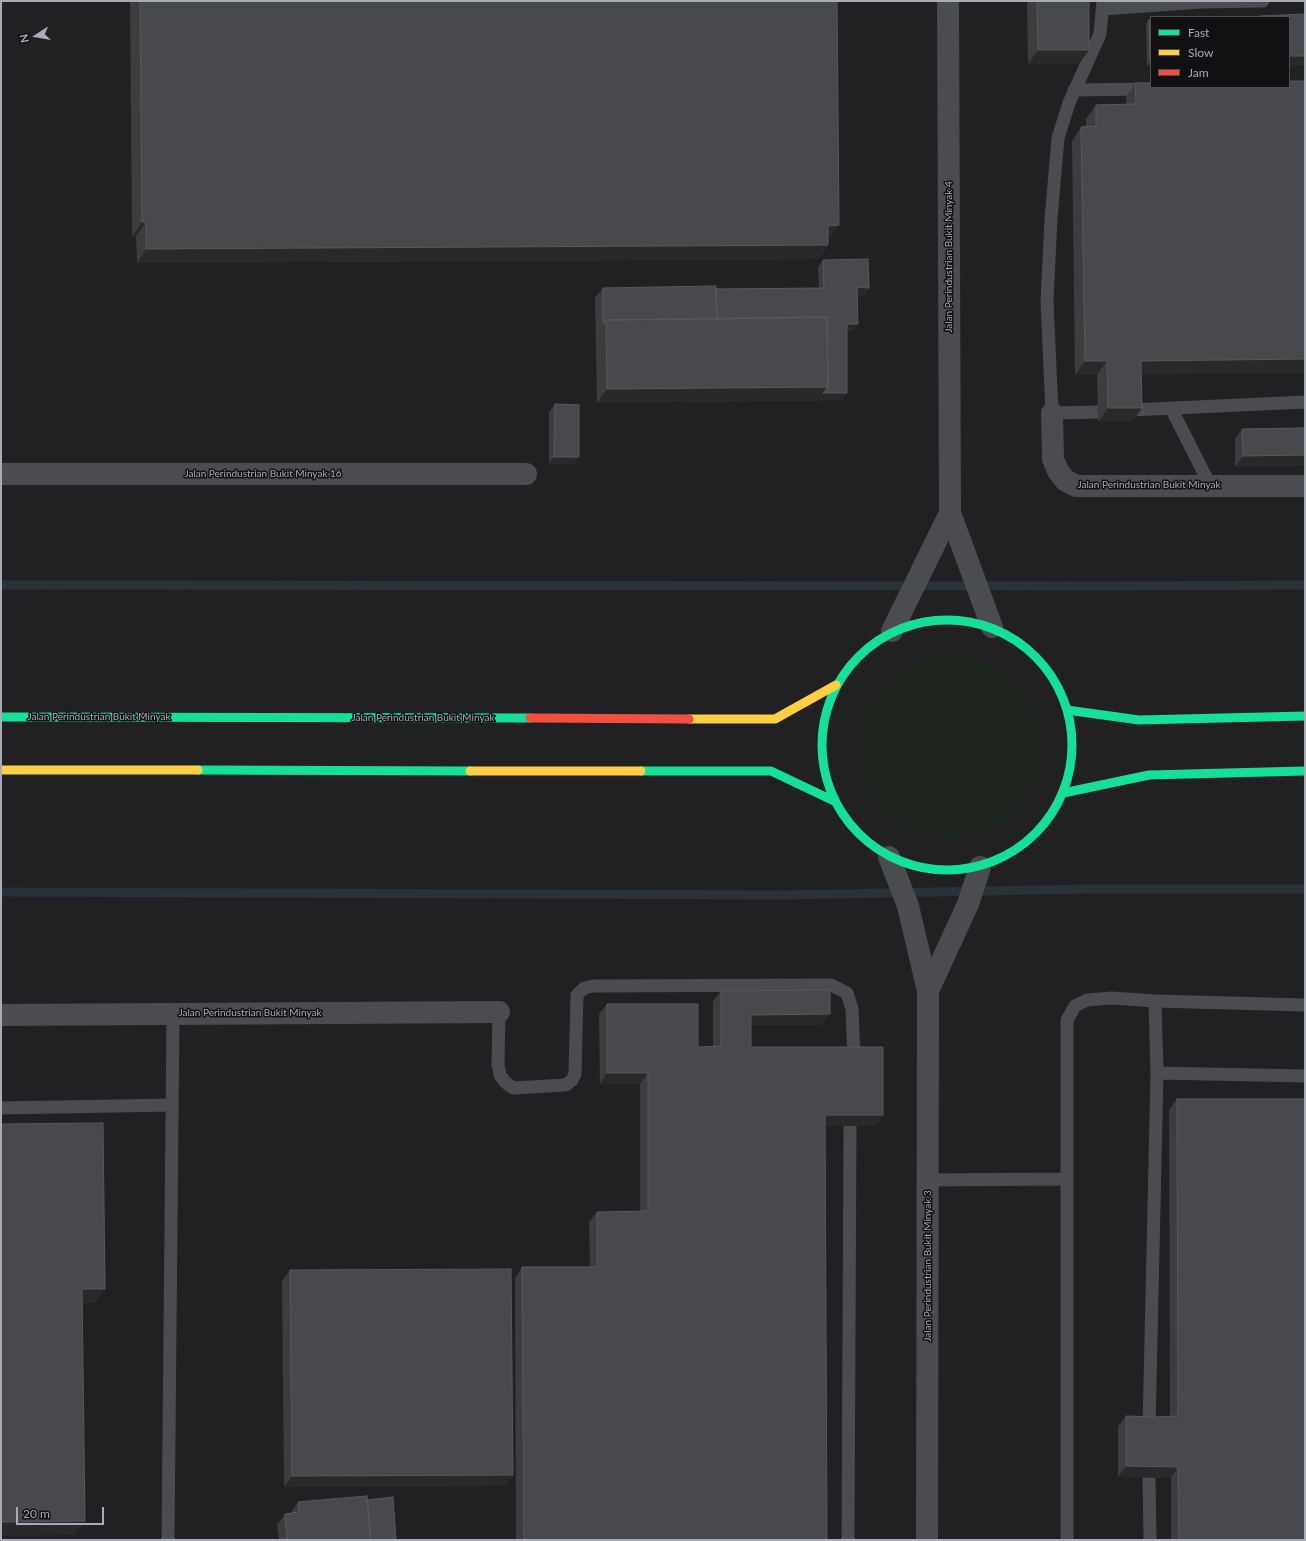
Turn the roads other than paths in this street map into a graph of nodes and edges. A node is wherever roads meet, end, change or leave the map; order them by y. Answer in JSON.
{"nodes":[{"id":1,"x":948,"y":1,"type":"edge"},
{"id":2,"x":1263,"y":1,"type":"edge"},
{"id":3,"x":1103,"y":5,"type":"edge"},
{"id":4,"x":1162,"y":89,"type":"edge"},
{"id":5,"x":1074,"y":90,"type":"junction"},
{"id":6,"x":1305,"y":402,"type":"edge"},
{"id":7,"x":1171,"y":408,"type":"junction"},
{"id":8,"x":1131,"y":410,"type":"edge"},
{"id":9,"x":1099,"y":412,"type":"dead end"},
{"id":10,"x":1052,"y":413,"type":"junction"},
{"id":11,"x":1,"y":474,"type":"edge"},
{"id":12,"x":526,"y":474,"type":"dead end"},
{"id":13,"x":1210,"y":485,"type":"junction"},
{"id":14,"x":1305,"y":486,"type":"edge"},
{"id":15,"x":950,"y":513,"type":"junction"},
{"id":16,"x":992,"y":627,"type":"junction"},
{"id":17,"x":892,"y":630,"type":"junction"},
{"id":18,"x":836,"y":685,"type":"junction"},
{"id":19,"x":1067,"y":710,"type":"junction"},
{"id":20,"x":1305,"y":716,"type":"edge"},
{"id":21,"x":1,"y":717,"type":"edge"},
{"id":22,"x":1,"y":770,"type":"edge"},
{"id":23,"x":1305,"y":771,"type":"edge"},
{"id":24,"x":1063,"y":792,"type":"junction"},
{"id":25,"x":834,"y":801,"type":"junction"},
{"id":26,"x":889,"y":857,"type":"junction"},
{"id":27,"x":977,"y":874,"type":"junction"},
{"id":28,"x":928,"y":991,"type":"junction"},
{"id":29,"x":1155,"y":1001,"type":"junction"},
{"id":30,"x":1305,"y":1005,"type":"edge"},
{"id":31,"x":499,"y":1012,"type":"joint"},
{"id":32,"x":173,"y":1014,"type":"junction"},
{"id":33,"x":1,"y":1015,"type":"edge"},
{"id":34,"x":854,"y":1057,"type":"edge"},
{"id":35,"x":1157,"y":1073,"type":"junction"},
{"id":36,"x":1305,"y":1076,"type":"edge"},
{"id":37,"x":172,"y":1105,"type":"junction"},
{"id":38,"x":1,"y":1108,"type":"edge"},
{"id":39,"x":850,"y":1126,"type":"edge"},
{"id":40,"x":1066,"y":1178,"type":"junction"},
{"id":41,"x":928,"y":1180,"type":"junction"},
{"id":42,"x":1149,"y":1428,"type":"edge"},
{"id":43,"x":1149,"y":1477,"type":"edge"},
{"id":44,"x":168,"y":1540,"type":"edge"},
{"id":45,"x":848,"y":1540,"type":"edge"},
{"id":46,"x":927,"y":1540,"type":"edge"},
{"id":47,"x":1067,"y":1540,"type":"edge"},
{"id":48,"x":1150,"y":1540,"type":"edge"}],
"edges":[{"from":1,"to":15,"type":"street","name":"Jalan Perindustrian Bukit Minyak 4"},
{"from":2,"to":3,"type":"lane"},
{"from":3,"to":5,"type":"lane"},
{"from":4,"to":5,"type":"lane"},
{"from":5,"to":10,"type":"lane"},
{"from":6,"to":7,"type":"lane"},
{"from":7,"to":8,"type":"lane"},
{"from":7,"to":13,"type":"lane"},
{"from":9,"to":10,"type":"lane"},
{"from":10,"to":13,"type":"street","name":"Jalan Perindustrian Bukit Minyak"},
{"from":11,"to":12,"type":"street","name":"Jalan Perindustrian Bukit Minyak 16"},
{"from":13,"to":14,"type":"street","name":"Jalan Perindustrian Bukit Minyak"},
{"from":15,"to":16,"type":"street"},
{"from":15,"to":17,"type":"street"},
{"from":16,"to":17,"type":"main road"},
{"from":16,"to":19,"type":"main road"},
{"from":17,"to":18,"type":"main road"},
{"from":18,"to":21,"type":"main road","name":"Jalan Perindustrian Bukit Minyak"},
{"from":18,"to":25,"type":"main road"},
{"from":19,"to":20,"type":"main road"},
{"from":19,"to":24,"type":"main road"},
{"from":22,"to":25,"type":"main road"},
{"from":23,"to":24,"type":"main road"},
{"from":24,"to":27,"type":"main road"},
{"from":25,"to":26,"type":"main road"},
{"from":26,"to":27,"type":"main road"},
{"from":26,"to":28,"type":"street"},
{"from":27,"to":28,"type":"street"},
{"from":28,"to":41,"type":"street","name":"Jalan Perindustrian Bukit Minyak 3"},
{"from":29,"to":30,"type":"lane"},
{"from":29,"to":35,"type":"lane"},
{"from":29,"to":40,"type":"lane"},
{"from":31,"to":32,"type":"street","name":"Jalan Perindustrian Bukit Minyak"},
{"from":31,"to":34,"type":"lane"},
{"from":32,"to":33,"type":"street","name":"Jalan Perindustrian Bukit Minyak"},
{"from":32,"to":37,"type":"lane"},
{"from":35,"to":36,"type":"lane"},
{"from":35,"to":42,"type":"lane"},
{"from":37,"to":38,"type":"lane"},
{"from":37,"to":44,"type":"lane"},
{"from":39,"to":45,"type":"lane"},
{"from":40,"to":41,"type":"lane"},
{"from":40,"to":47,"type":"lane"},
{"from":41,"to":46,"type":"street","name":"Jalan Perindustrian Bukit Minyak 3"},
{"from":43,"to":48,"type":"lane"}]}
